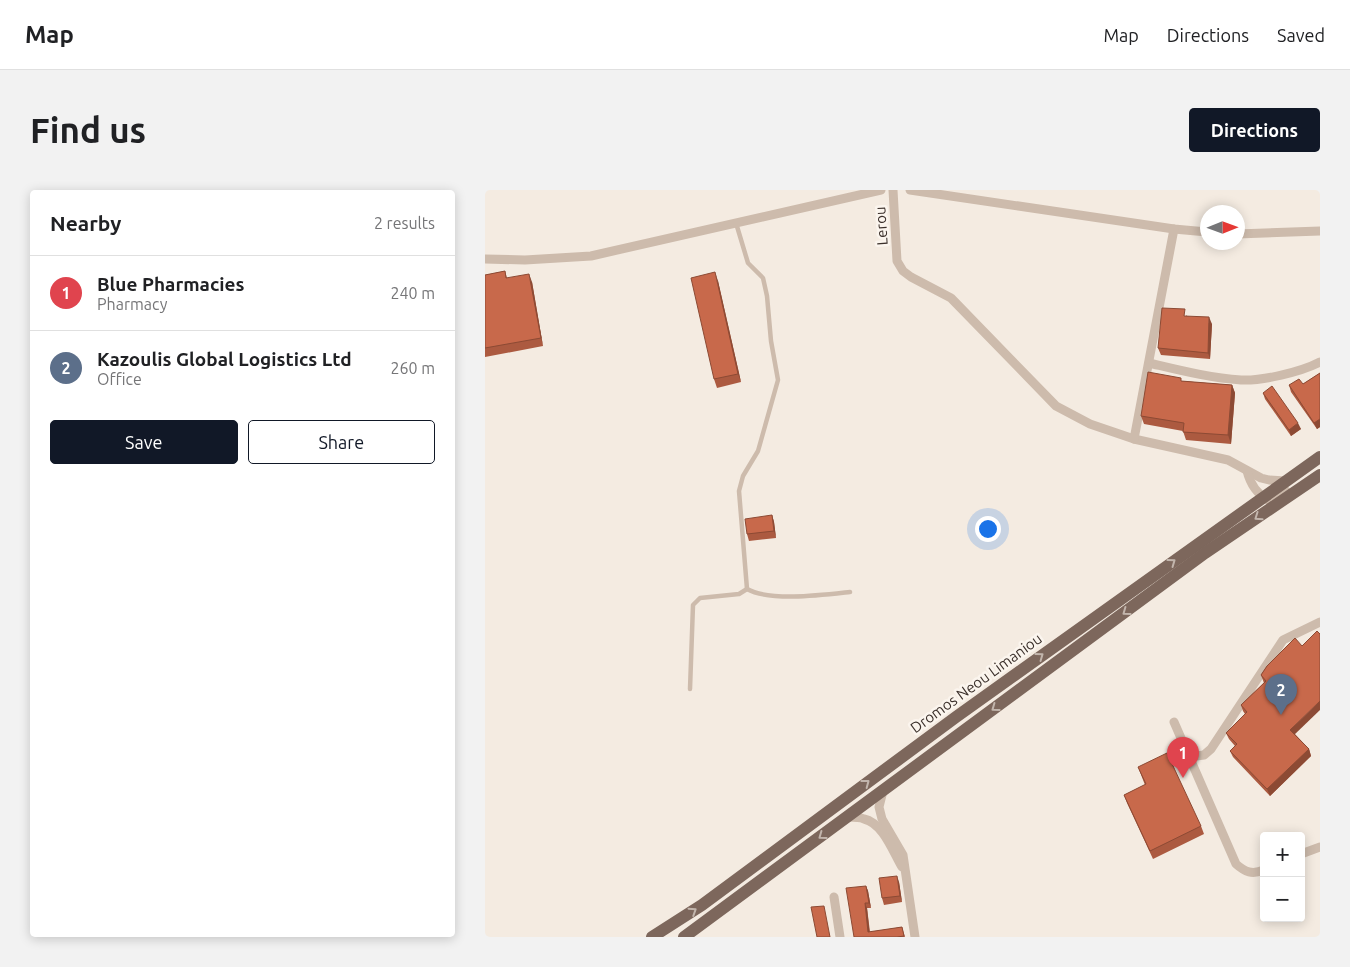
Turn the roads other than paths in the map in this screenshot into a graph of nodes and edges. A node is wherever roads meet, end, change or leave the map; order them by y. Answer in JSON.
{"nodes":[{"id":1,"x":881,"y":190,"type":"edge"},
{"id":2,"x":893,"y":190,"type":"edge"},
{"id":3,"x":910,"y":190,"type":"edge"},
{"id":4,"x":736,"y":223,"type":"junction"},
{"id":5,"x":1174,"y":229,"type":"junction"},
{"id":6,"x":1200,"y":231,"type":"edge"},
{"id":7,"x":1320,"y":231,"type":"edge"},
{"id":8,"x":1245,"y":234,"type":"edge"},
{"id":9,"x":485,"y":258,"type":"edge"},
{"id":10,"x":1320,"y":362,"type":"edge"},
{"id":11,"x":1149,"y":363,"type":"junction"},
{"id":12,"x":1133,"y":439,"type":"junction"},
{"id":13,"x":1320,"y":457,"type":"edge"},
{"id":14,"x":1247,"y":471,"type":"junction"},
{"id":15,"x":1320,"y":475,"type":"edge"},
{"id":16,"x":1285,"y":481,"type":"junction"},
{"id":17,"x":1298,"y":489,"type":"junction"},
{"id":18,"x":1262,"y":497,"type":"junction"},
{"id":19,"x":747,"y":589,"type":"junction"},
{"id":20,"x":850,"y":592,"type":"dead end"},
{"id":21,"x":1320,"y":622,"type":"edge"},
{"id":22,"x":690,"y":689,"type":"dead end"},
{"id":23,"x":1174,"y":722,"type":"dead end"},
{"id":24,"x":1189,"y":757,"type":"junction"},
{"id":25,"x":883,"y":791,"type":"junction"},
{"id":26,"x":849,"y":817,"type":"junction"},
{"id":27,"x":1320,"y":847,"type":"edge"},
{"id":28,"x":1305,"y":853,"type":"edge"},
{"id":29,"x":905,"y":872,"type":"junction"},
{"id":30,"x":1260,"y":872,"type":"edge"},
{"id":31,"x":834,"y":897,"type":"dead end"},
{"id":32,"x":652,"y":937,"type":"edge"},
{"id":33,"x":684,"y":937,"type":"edge"},
{"id":34,"x":841,"y":937,"type":"edge"},
{"id":35,"x":915,"y":937,"type":"edge"}],
"edges":[{"from":1,"to":4,"type":"street"},
{"from":2,"to":12,"type":"street","name":"Lerou"},
{"from":3,"to":5,"type":"street"},
{"from":4,"to":9,"type":"street"},
{"from":4,"to":19,"type":"lane"},
{"from":5,"to":6,"type":"street"},
{"from":5,"to":11,"type":"street"},
{"from":7,"to":8,"type":"street"},
{"from":10,"to":11,"type":"street"},
{"from":11,"to":12,"type":"street"},
{"from":12,"to":14,"type":"street"},
{"from":13,"to":16,"type":"main road","name":"Dromos Neou Limaniou"},
{"from":14,"to":16,"type":"street"},
{"from":14,"to":18,"type":"street"},
{"from":15,"to":17,"type":"main road","name":"Dromos Neou Limaniou"},
{"from":16,"to":18,"type":"main road","name":"Dromos Neou Limaniou"},
{"from":17,"to":18,"type":"street"},
{"from":17,"to":25,"type":"main road","name":"Dromos Neou Limaniou","one_way":true},
{"from":32,"to":18,"type":"main road","name":"Dromos Neou Limaniou","one_way":true},
{"from":19,"to":20,"type":"lane"},
{"from":19,"to":22,"type":"lane"},
{"from":21,"to":24,"type":"street"},
{"from":23,"to":24,"type":"street"},
{"from":24,"to":30,"type":"street"},
{"from":25,"to":26,"type":"main road","name":"Dromos Neou Limaniou"},
{"from":25,"to":29,"type":"street"},
{"from":26,"to":29,"type":"street"},
{"from":26,"to":33,"type":"main road","name":"Dromos Neou Limaniou","one_way":true},
{"from":27,"to":28,"type":"street"},
{"from":29,"to":35,"type":"street"},
{"from":31,"to":34,"type":"street"}]}
